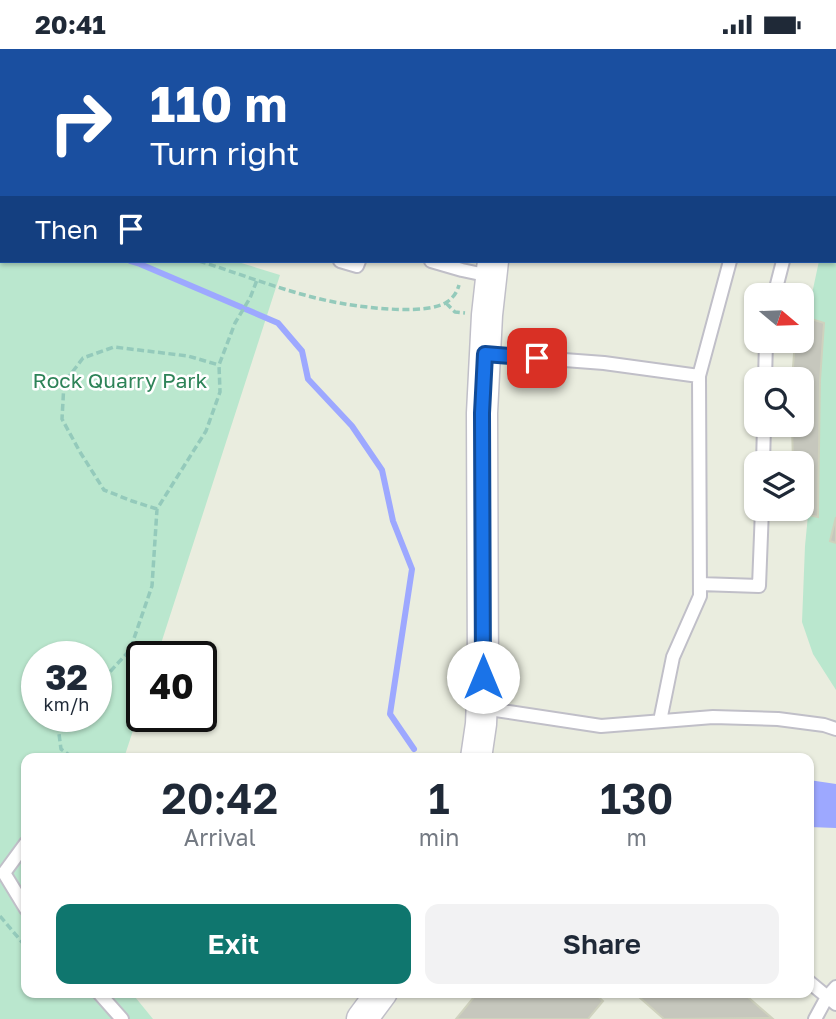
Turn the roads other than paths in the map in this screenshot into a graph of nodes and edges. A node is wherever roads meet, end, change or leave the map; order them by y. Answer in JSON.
{"nodes":[{"id":1,"x":444,"y":263,"type":"edge"},
{"id":2,"x":729,"y":263,"type":"edge"},
{"id":3,"x":782,"y":263,"type":"edge"},
{"id":4,"x":482,"y":269,"type":"edge"},
{"id":5,"x":777,"y":283,"type":"edge"},
{"id":6,"x":485,"y":354,"type":"junction"},
{"id":7,"x":699,"y":376,"type":"junction"},
{"id":8,"x":762,"y":521,"type":"edge"},
{"id":9,"x":700,"y":584,"type":"junction"},
{"id":10,"x":482,"y":708,"type":"junction"},
{"id":11,"x":660,"y":721,"type":"junction"},
{"id":12,"x":836,"y":729,"type":"edge"},
{"id":13,"x":477,"y":753,"type":"edge"},
{"id":14,"x":21,"y":850,"type":"edge"},
{"id":15,"x":21,"y":901,"type":"edge"},
{"id":16,"x":814,"y":985,"type":"edge"},
{"id":17,"x":833,"y":996,"type":"edge"},
{"id":18,"x":103,"y":998,"type":"edge"},
{"id":19,"x":378,"y":998,"type":"edge"},
{"id":20,"x":122,"y":1019,"type":"edge"},
{"id":21,"x":362,"y":1019,"type":"edge"},
{"id":22,"x":815,"y":1019,"type":"edge"}],
"edges":[{"from":1,"to":4,"type":"lane"},
{"from":2,"to":7,"type":"lane"},
{"from":3,"to":5,"type":"lane"},
{"from":4,"to":6,"type":"street"},
{"from":6,"to":7,"type":"lane"},
{"from":6,"to":10,"type":"street"},
{"from":7,"to":9,"type":"lane"},
{"from":8,"to":9,"type":"lane"},
{"from":9,"to":11,"type":"lane"},
{"from":10,"to":11,"type":"lane"},
{"from":10,"to":13,"type":"street"},
{"from":11,"to":12,"type":"lane"},
{"from":14,"to":15,"type":"lane"},
{"from":16,"to":17,"type":"lane"},
{"from":17,"to":22,"type":"lane"},
{"from":18,"to":20,"type":"lane"},
{"from":19,"to":21,"type":"street"}]}
